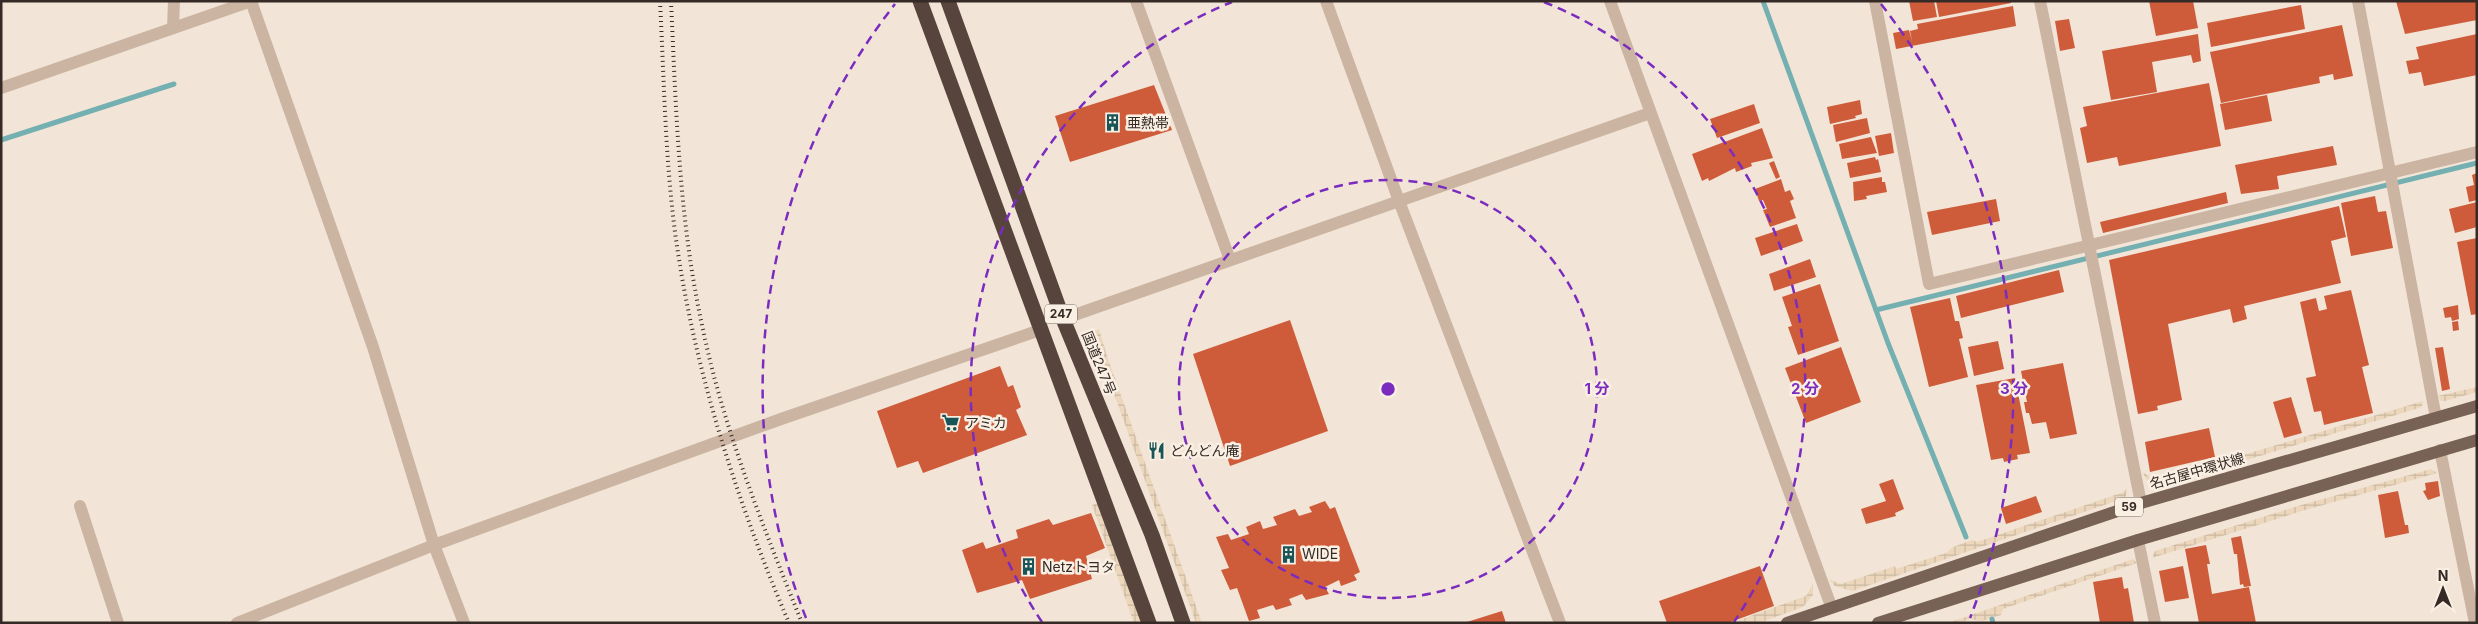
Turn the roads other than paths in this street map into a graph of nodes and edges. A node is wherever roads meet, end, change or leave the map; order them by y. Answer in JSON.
{"nodes":[{"id":1,"x":174,"y":1,"type":"edge"},
{"id":2,"x":251,"y":1,"type":"edge"},
{"id":3,"x":920,"y":1,"type":"edge"},
{"id":4,"x":948,"y":1,"type":"edge"},
{"id":5,"x":1136,"y":1,"type":"edge"},
{"id":6,"x":1326,"y":1,"type":"edge"},
{"id":7,"x":1610,"y":1,"type":"edge"},
{"id":8,"x":1874,"y":1,"type":"edge"},
{"id":9,"x":2040,"y":1,"type":"edge"},
{"id":10,"x":2358,"y":1,"type":"edge"},
{"id":11,"x":173,"y":28,"type":"junction"},
{"id":12,"x":1,"y":88,"type":"edge"},
{"id":13,"x":1650,"y":113,"type":"junction"},
{"id":14,"x":2477,"y":152,"type":"edge"},
{"id":15,"x":2390,"y":175,"type":"junction"},
{"id":16,"x":1399,"y":201,"type":"junction"},
{"id":17,"x":2088,"y":248,"type":"junction"},
{"id":18,"x":1230,"y":260,"type":"junction"},
{"id":19,"x":1063,"y":319,"type":"junction"},
{"id":20,"x":1040,"y":330,"type":"junction"},
{"id":21,"x":2477,"y":406,"type":"edge"},
{"id":22,"x":2436,"y":418,"type":"junction"},
{"id":23,"x":2477,"y":440,"type":"edge"},
{"id":24,"x":2440,"y":450,"type":"junction"},
{"id":25,"x":2141,"y":503,"type":"junction"},
{"id":26,"x":80,"y":506,"type":"dead end"},
{"id":27,"x":2138,"y":540,"type":"junction"},
{"id":28,"x":434,"y":545,"type":"junction"},
{"id":29,"x":1831,"y":606,"type":"junction"},
{"id":30,"x":118,"y":623,"type":"edge"},
{"id":31,"x":237,"y":623,"type":"edge"},
{"id":32,"x":464,"y":623,"type":"edge"},
{"id":33,"x":1149,"y":623,"type":"edge"},
{"id":34,"x":1183,"y":623,"type":"edge"},
{"id":35,"x":1560,"y":623,"type":"edge"},
{"id":36,"x":1787,"y":623,"type":"edge"},
{"id":37,"x":1878,"y":623,"type":"edge"},
{"id":38,"x":2155,"y":623,"type":"edge"},
{"id":39,"x":2475,"y":623,"type":"edge"}],
"edges":[{"from":1,"to":11,"type":"street"},
{"from":2,"to":11,"type":"street"},
{"from":2,"to":28,"type":"street"},
{"from":3,"to":20,"type":"highway","number":"247"},
{"from":4,"to":19,"type":"highway","name":"国道247号","number":"247"},
{"from":5,"to":18,"type":"street"},
{"from":6,"to":16,"type":"street"},
{"from":7,"to":13,"type":"street"},
{"from":8,"to":17,"type":"street"},
{"from":9,"to":17,"type":"street"},
{"from":10,"to":15,"type":"street"},
{"from":11,"to":12,"type":"street"},
{"from":13,"to":16,"type":"street"},
{"from":13,"to":29,"type":"street"},
{"from":14,"to":15,"type":"street"},
{"from":15,"to":17,"type":"street"},
{"from":15,"to":22,"type":"street"},
{"from":16,"to":18,"type":"street"},
{"from":16,"to":35,"type":"street"},
{"from":17,"to":25,"type":"street"},
{"from":18,"to":19,"type":"street"},
{"from":19,"to":34,"type":"highway","name":"国道247号","number":"247"},
{"from":20,"to":28,"type":"street"},
{"from":20,"to":33,"type":"highway","number":"247"},
{"from":21,"to":22,"type":"main road","name":"名古屋中環状線","number":"59"},
{"from":22,"to":25,"type":"main road","name":"名古屋中環状線","number":"59"},
{"from":23,"to":24,"type":"main road"},
{"from":24,"to":27,"type":"main road"},
{"from":24,"to":39,"type":"street"},
{"from":25,"to":29,"type":"main road","name":"名古屋中環状線","number":"59"},
{"from":26,"to":30,"type":"street"},
{"from":27,"to":37,"type":"main road"},
{"from":27,"to":38,"type":"street"},
{"from":28,"to":31,"type":"street"},
{"from":28,"to":32,"type":"street"},
{"from":29,"to":36,"type":"main road","name":"名古屋中環状線","number":"59"}]}
